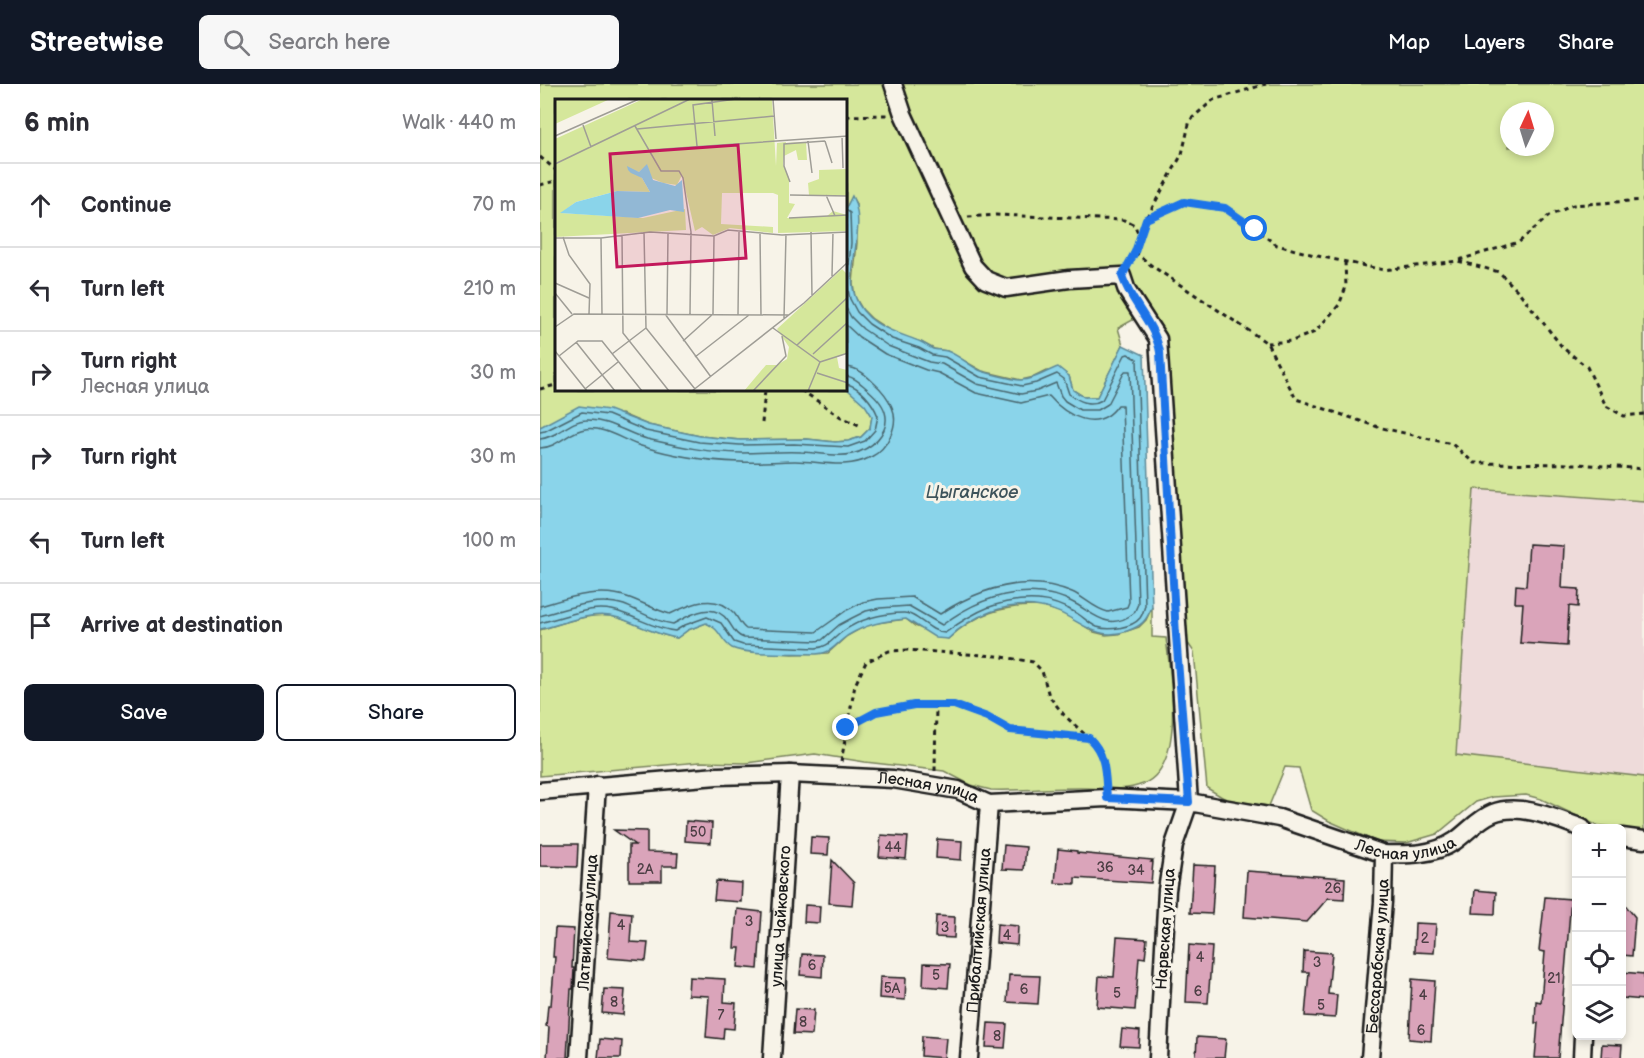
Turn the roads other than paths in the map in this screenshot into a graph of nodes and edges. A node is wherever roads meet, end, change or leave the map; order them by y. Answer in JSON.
{"nodes":[{"id":1,"x":893,"y":84,"type":"edge"},
{"id":2,"x":790,"y":774,"type":"junction"},
{"id":3,"x":597,"y":785,"type":"junction"},
{"id":4,"x":540,"y":790,"type":"edge"},
{"id":5,"x":1189,"y":802,"type":"junction"},
{"id":6,"x":989,"y":804,"type":"junction"},
{"id":7,"x":1572,"y":825,"type":"edge"},
{"id":8,"x":1626,"y":838,"type":"edge"},
{"id":9,"x":1644,"y":840,"type":"edge"},
{"id":10,"x":1384,"y":854,"type":"junction"},
{"id":11,"x":1584,"y":1040,"type":"edge"},
{"id":12,"x":579,"y":1058,"type":"edge"},
{"id":13,"x":772,"y":1058,"type":"edge"},
{"id":14,"x":969,"y":1058,"type":"edge"},
{"id":15,"x":1158,"y":1058,"type":"edge"},
{"id":16,"x":1370,"y":1058,"type":"edge"},
{"id":17,"x":1582,"y":1058,"type":"edge"}],
"edges":[{"from":1,"to":5,"type":"street"},
{"from":2,"to":3,"type":"street","name":"Лесная улица"},
{"from":2,"to":6,"type":"street","name":"Лесная улица"},
{"from":2,"to":13,"type":"street","name":"улица Чайковского"},
{"from":3,"to":4,"type":"street","name":"Лесная улица"},
{"from":3,"to":12,"type":"street","name":"Латвийская улица"},
{"from":5,"to":6,"type":"street","name":"Лесная улица"},
{"from":5,"to":10,"type":"street","name":"Лесная улица"},
{"from":5,"to":15,"type":"street","name":"Нарвская улица"},
{"from":6,"to":14,"type":"street","name":"Прибалтийская улица"},
{"from":7,"to":10,"type":"street","name":"Лесная улица"},
{"from":8,"to":9,"type":"street"},
{"from":10,"to":16,"type":"street","name":"Бессарабская улица"},
{"from":11,"to":17,"type":"street"}]}
